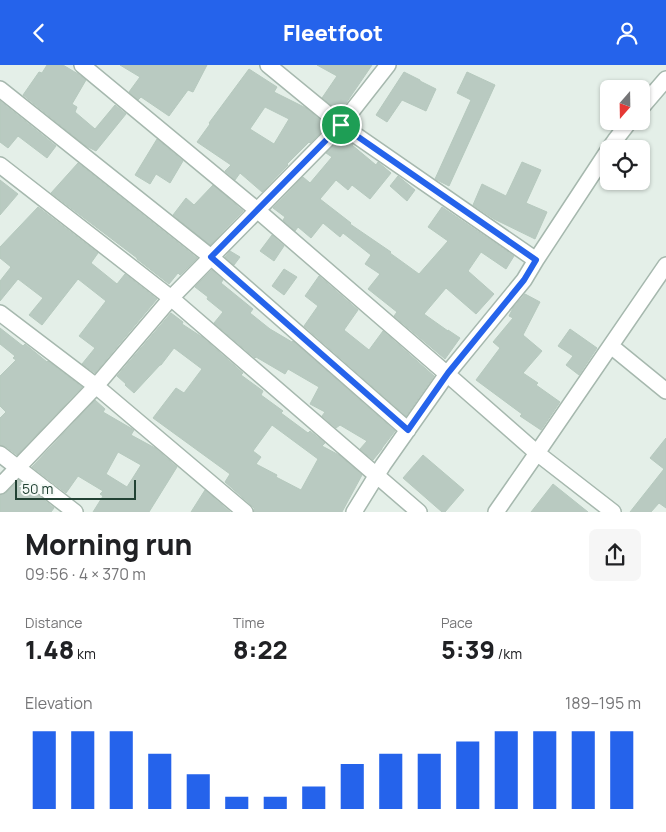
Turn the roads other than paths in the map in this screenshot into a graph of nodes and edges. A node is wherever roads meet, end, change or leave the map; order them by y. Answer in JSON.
{"nodes":[{"id":1,"x":82,"y":65,"type":"edge"},
{"id":2,"x":268,"y":65,"type":"edge"},
{"id":3,"x":388,"y":65,"type":"edge"},
{"id":4,"x":666,"y":79,"type":"edge"},
{"id":5,"x":0,"y":89,"type":"edge"},
{"id":6,"x":650,"y":98,"type":"edge"},
{"id":7,"x":341,"y":125,"type":"junction"},
{"id":8,"x":623,"y":130,"type":"edge"},
{"id":9,"x":615,"y":140,"type":"edge"},
{"id":10,"x":600,"y":163,"type":"edge"},
{"id":11,"x":0,"y":165,"type":"edge"},
{"id":12,"x":256,"y":210,"type":"junction"},
{"id":13,"x":211,"y":257,"type":"junction"},
{"id":14,"x":536,"y":260,"type":"junction"},
{"id":15,"x":666,"y":265,"type":"edge"},
{"id":16,"x":171,"y":298,"type":"junction"},
{"id":17,"x":0,"y":313,"type":"edge"},
{"id":18,"x":611,"y":346,"type":"junction"},
{"id":19,"x":448,"y":373,"type":"junction"},
{"id":20,"x":96,"y":386,"type":"junction"},
{"id":21,"x":666,"y":391,"type":"edge"},
{"id":22,"x":408,"y":430,"type":"junction"},
{"id":23,"x":537,"y":453,"type":"junction"},
{"id":24,"x":0,"y":454,"type":"edge"},
{"id":25,"x":18,"y":468,"type":"junction"},
{"id":26,"x":377,"y":476,"type":"junction"},
{"id":27,"x":0,"y":486,"type":"edge"},
{"id":28,"x":75,"y":512,"type":"edge"},
{"id":29,"x":245,"y":512,"type":"edge"},
{"id":30,"x":354,"y":512,"type":"edge"},
{"id":31,"x":419,"y":512,"type":"edge"},
{"id":32,"x":496,"y":512,"type":"edge"},
{"id":33,"x":613,"y":512,"type":"edge"}],
"edges":[{"from":1,"to":12,"type":"street"},
{"from":2,"to":7,"type":"street"},
{"from":3,"to":7,"type":"street"},
{"from":4,"to":6,"type":"street"},
{"from":5,"to":13,"type":"street"},
{"from":7,"to":12,"type":"street"},
{"from":7,"to":14,"type":"street"},
{"from":8,"to":9,"type":"street"},
{"from":10,"to":14,"type":"street"},
{"from":11,"to":16,"type":"street"},
{"from":12,"to":13,"type":"street"},
{"from":12,"to":19,"type":"street"},
{"from":13,"to":16,"type":"street"},
{"from":13,"to":22,"type":"street"},
{"from":14,"to":19,"type":"street"},
{"from":15,"to":18,"type":"street"},
{"from":16,"to":20,"type":"street"},
{"from":16,"to":26,"type":"street"},
{"from":17,"to":20,"type":"street"},
{"from":18,"to":21,"type":"street"},
{"from":18,"to":23,"type":"street"},
{"from":19,"to":22,"type":"street"},
{"from":19,"to":23,"type":"street"},
{"from":20,"to":25,"type":"street"},
{"from":20,"to":29,"type":"street"},
{"from":22,"to":26,"type":"street"},
{"from":23,"to":32,"type":"street"},
{"from":23,"to":33,"type":"street"},
{"from":24,"to":25,"type":"street"},
{"from":25,"to":27,"type":"street"},
{"from":25,"to":28,"type":"street"},
{"from":26,"to":30,"type":"street"},
{"from":26,"to":31,"type":"street"}]}
